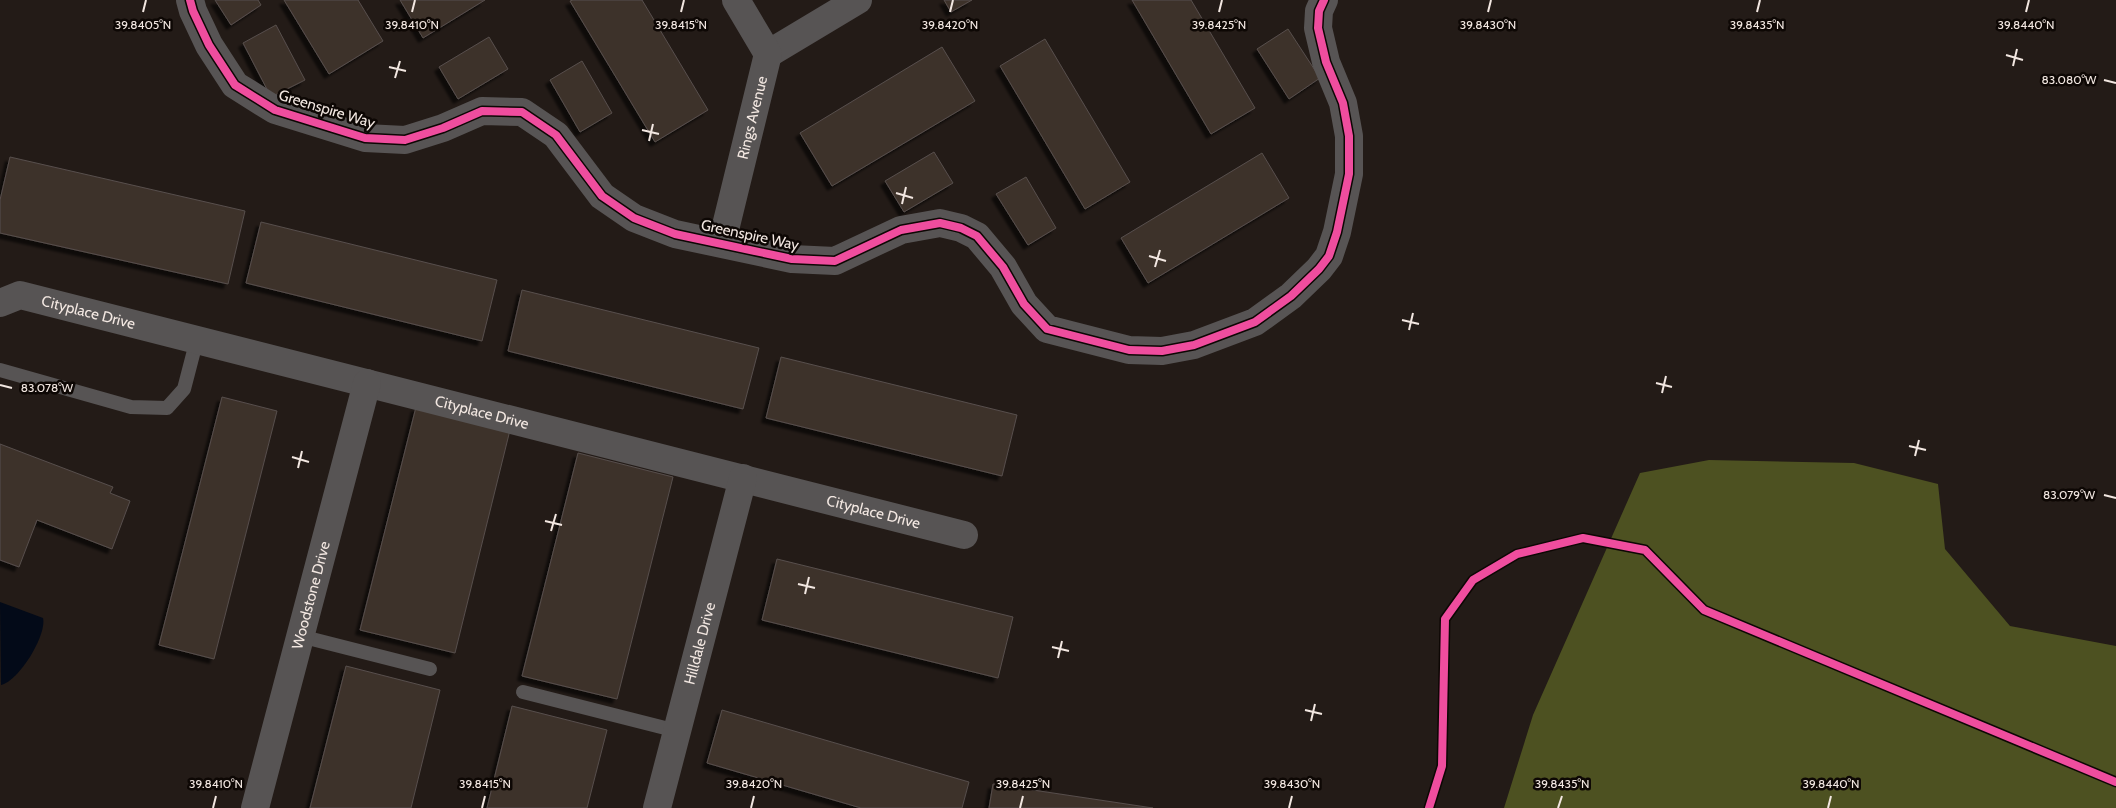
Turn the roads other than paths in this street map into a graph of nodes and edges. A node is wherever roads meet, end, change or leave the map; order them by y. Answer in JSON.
{"nodes":[{"id":1,"x":190,"y":0,"type":"edge"},
{"id":2,"x":736,"y":0,"type":"edge"},
{"id":3,"x":858,"y":0,"type":"edge"},
{"id":4,"x":1324,"y":0,"type":"edge"},
{"id":5,"x":768,"y":54,"type":"junction"},
{"id":6,"x":722,"y":242,"type":"junction"},
{"id":7,"x":0,"y":303,"type":"edge"},
{"id":8,"x":197,"y":339,"type":"junction"},
{"id":9,"x":0,"y":370,"type":"edge"},
{"id":10,"x":367,"y":383,"type":"junction"},
{"id":11,"x":743,"y":478,"type":"junction"},
{"id":12,"x":964,"y":535,"type":"dead end"},
{"id":13,"x":300,"y":636,"type":"junction"},
{"id":14,"x":430,"y":669,"type":"dead end"},
{"id":15,"x":523,"y":692,"type":"dead end"},
{"id":16,"x":677,"y":731,"type":"junction"},
{"id":17,"x":255,"y":808,"type":"edge"},
{"id":18,"x":657,"y":808,"type":"edge"}],
"edges":[{"from":1,"to":6,"type":"street","name":"Greenspire Way"},
{"from":2,"to":5,"type":"street"},
{"from":3,"to":5,"type":"street"},
{"from":4,"to":6,"type":"street","name":"Greenspire Way"},
{"from":5,"to":6,"type":"street","name":"Rings Avenue"},
{"from":7,"to":8,"type":"street","name":"Cityplace Drive"},
{"from":8,"to":9,"type":"lane"},
{"from":8,"to":10,"type":"street","name":"Cityplace Drive"},
{"from":10,"to":11,"type":"street","name":"Cityplace Drive"},
{"from":10,"to":13,"type":"street","name":"Woodstone Drive"},
{"from":11,"to":12,"type":"street","name":"Cityplace Drive"},
{"from":11,"to":16,"type":"street","name":"Hilldale Drive"},
{"from":13,"to":14,"type":"lane"},
{"from":13,"to":17,"type":"street","name":"Woodstone Drive"},
{"from":15,"to":16,"type":"lane"},
{"from":16,"to":18,"type":"street","name":"Hilldale Drive"}]}
